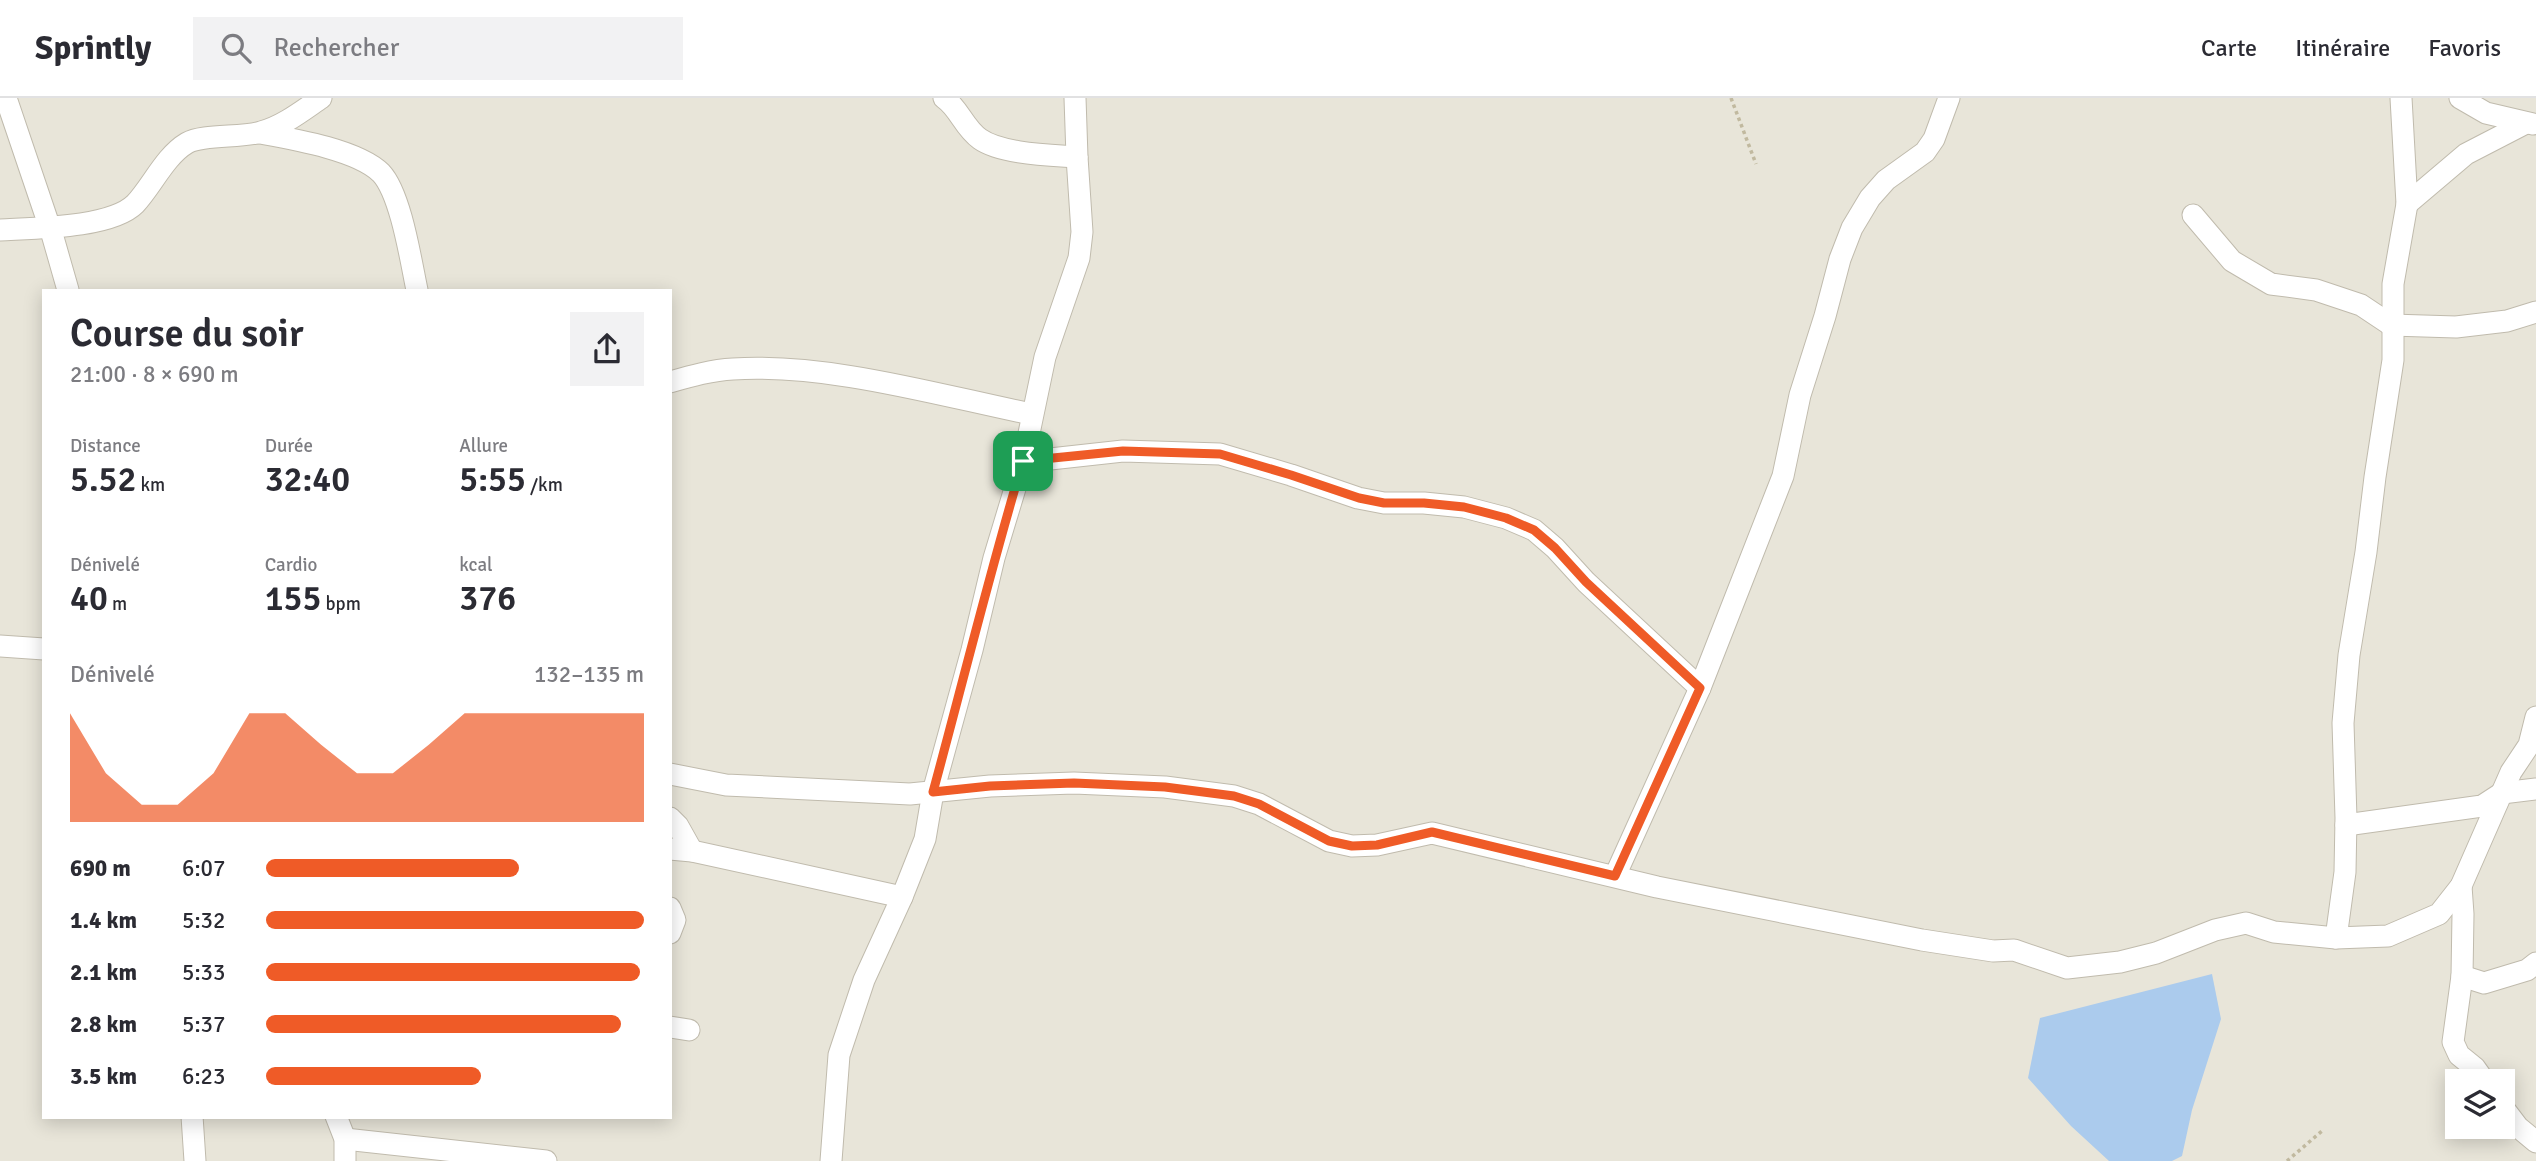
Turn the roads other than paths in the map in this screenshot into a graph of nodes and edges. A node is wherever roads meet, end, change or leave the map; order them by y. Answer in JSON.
{"nodes":[{"id":1,"x":6,"y":98,"type":"edge"},
{"id":2,"x":321,"y":98,"type":"edge"},
{"id":3,"x":944,"y":98,"type":"edge"},
{"id":4,"x":1075,"y":98,"type":"edge"},
{"id":5,"x":1949,"y":98,"type":"edge"},
{"id":6,"x":2401,"y":98,"type":"edge"},
{"id":7,"x":2460,"y":98,"type":"edge"},
{"id":8,"x":2531,"y":123,"type":"edge"},
{"id":9,"x":260,"y":132,"type":"junction"},
{"id":10,"x":1077,"y":157,"type":"junction"},
{"id":11,"x":2407,"y":204,"type":"junction"},
{"id":12,"x":2193,"y":215,"type":"dead end"},
{"id":13,"x":50,"y":227,"type":"junction"},
{"id":14,"x":0,"y":230,"type":"edge"},
{"id":15,"x":68,"y":289,"type":"edge"},
{"id":16,"x":417,"y":289,"type":"edge"},
{"id":17,"x":2536,"y":312,"type":"edge"},
{"id":18,"x":2391,"y":325,"type":"junction"},
{"id":19,"x":672,"y":381,"type":"edge"},
{"id":20,"x":1031,"y":414,"type":"junction"},
{"id":21,"x":1023,"y":461,"type":"junction"},
{"id":22,"x":0,"y":646,"type":"edge"},
{"id":23,"x":42,"y":649,"type":"edge"},
{"id":24,"x":1700,"y":688,"type":"junction"},
{"id":25,"x":2536,"y":717,"type":"edge"},
{"id":26,"x":672,"y":775,"type":"edge"},
{"id":27,"x":2536,"y":789,"type":"edge"},
{"id":28,"x":933,"y":792,"type":"junction"},
{"id":29,"x":2502,"y":793,"type":"junction"},
{"id":30,"x":672,"y":820,"type":"edge"},
{"id":31,"x":2346,"y":825,"type":"junction"},
{"id":32,"x":672,"y":849,"type":"edge"},
{"id":33,"x":692,"y":851,"type":"junction"},
{"id":34,"x":1615,"y":876,"type":"junction"},
{"id":35,"x":2461,"y":886,"type":"junction"},
{"id":36,"x":902,"y":897,"type":"junction"},
{"id":37,"x":2336,"y":938,"type":"junction"},
{"id":38,"x":2536,"y":963,"type":"edge"},
{"id":39,"x":2462,"y":976,"type":"junction"},
{"id":40,"x":2476,"y":1069,"type":"edge"},
{"id":41,"x":192,"y":1119,"type":"edge"},
{"id":42,"x":337,"y":1119,"type":"edge"},
{"id":43,"x":2515,"y":1123,"type":"edge"},
{"id":44,"x":345,"y":1139,"type":"junction"},
{"id":45,"x":2536,"y":1142,"type":"edge"},
{"id":46,"x":195,"y":1161,"type":"edge"},
{"id":47,"x":345,"y":1161,"type":"edge"},
{"id":48,"x":546,"y":1161,"type":"edge"},
{"id":49,"x":831,"y":1161,"type":"edge"}],
"edges":[{"from":1,"to":13,"type":"street"},
{"from":2,"to":9,"type":"street"},
{"from":3,"to":10,"type":"street"},
{"from":4,"to":10,"type":"street"},
{"from":5,"to":24,"type":"street"},
{"from":6,"to":11,"type":"street"},
{"from":7,"to":8,"type":"street"},
{"from":8,"to":11,"type":"street"},
{"from":9,"to":13,"type":"street"},
{"from":9,"to":16,"type":"street"},
{"from":10,"to":20,"type":"street"},
{"from":11,"to":18,"type":"street"},
{"from":12,"to":18,"type":"street"},
{"from":13,"to":14,"type":"street"},
{"from":13,"to":15,"type":"street"},
{"from":17,"to":18,"type":"street"},
{"from":18,"to":31,"type":"street"},
{"from":19,"to":20,"type":"street"},
{"from":20,"to":21,"type":"street"},
{"from":21,"to":24,"type":"street"},
{"from":21,"to":28,"type":"street"},
{"from":22,"to":23,"type":"street"},
{"from":24,"to":34,"type":"street"},
{"from":25,"to":29,"type":"street"},
{"from":26,"to":28,"type":"street"},
{"from":27,"to":29,"type":"street"},
{"from":28,"to":34,"type":"street"},
{"from":28,"to":36,"type":"street"},
{"from":29,"to":31,"type":"street"},
{"from":29,"to":35,"type":"street"},
{"from":30,"to":33,"type":"street"},
{"from":31,"to":37,"type":"street"},
{"from":32,"to":33,"type":"street"},
{"from":33,"to":36,"type":"street"},
{"from":34,"to":37,"type":"street"},
{"from":35,"to":37,"type":"street"},
{"from":35,"to":39,"type":"street"},
{"from":36,"to":49,"type":"street"},
{"from":38,"to":39,"type":"street"},
{"from":39,"to":40,"type":"street"},
{"from":41,"to":46,"type":"street"},
{"from":42,"to":44,"type":"street"},
{"from":43,"to":45,"type":"street"},
{"from":44,"to":47,"type":"street"},
{"from":44,"to":48,"type":"street"}]}
